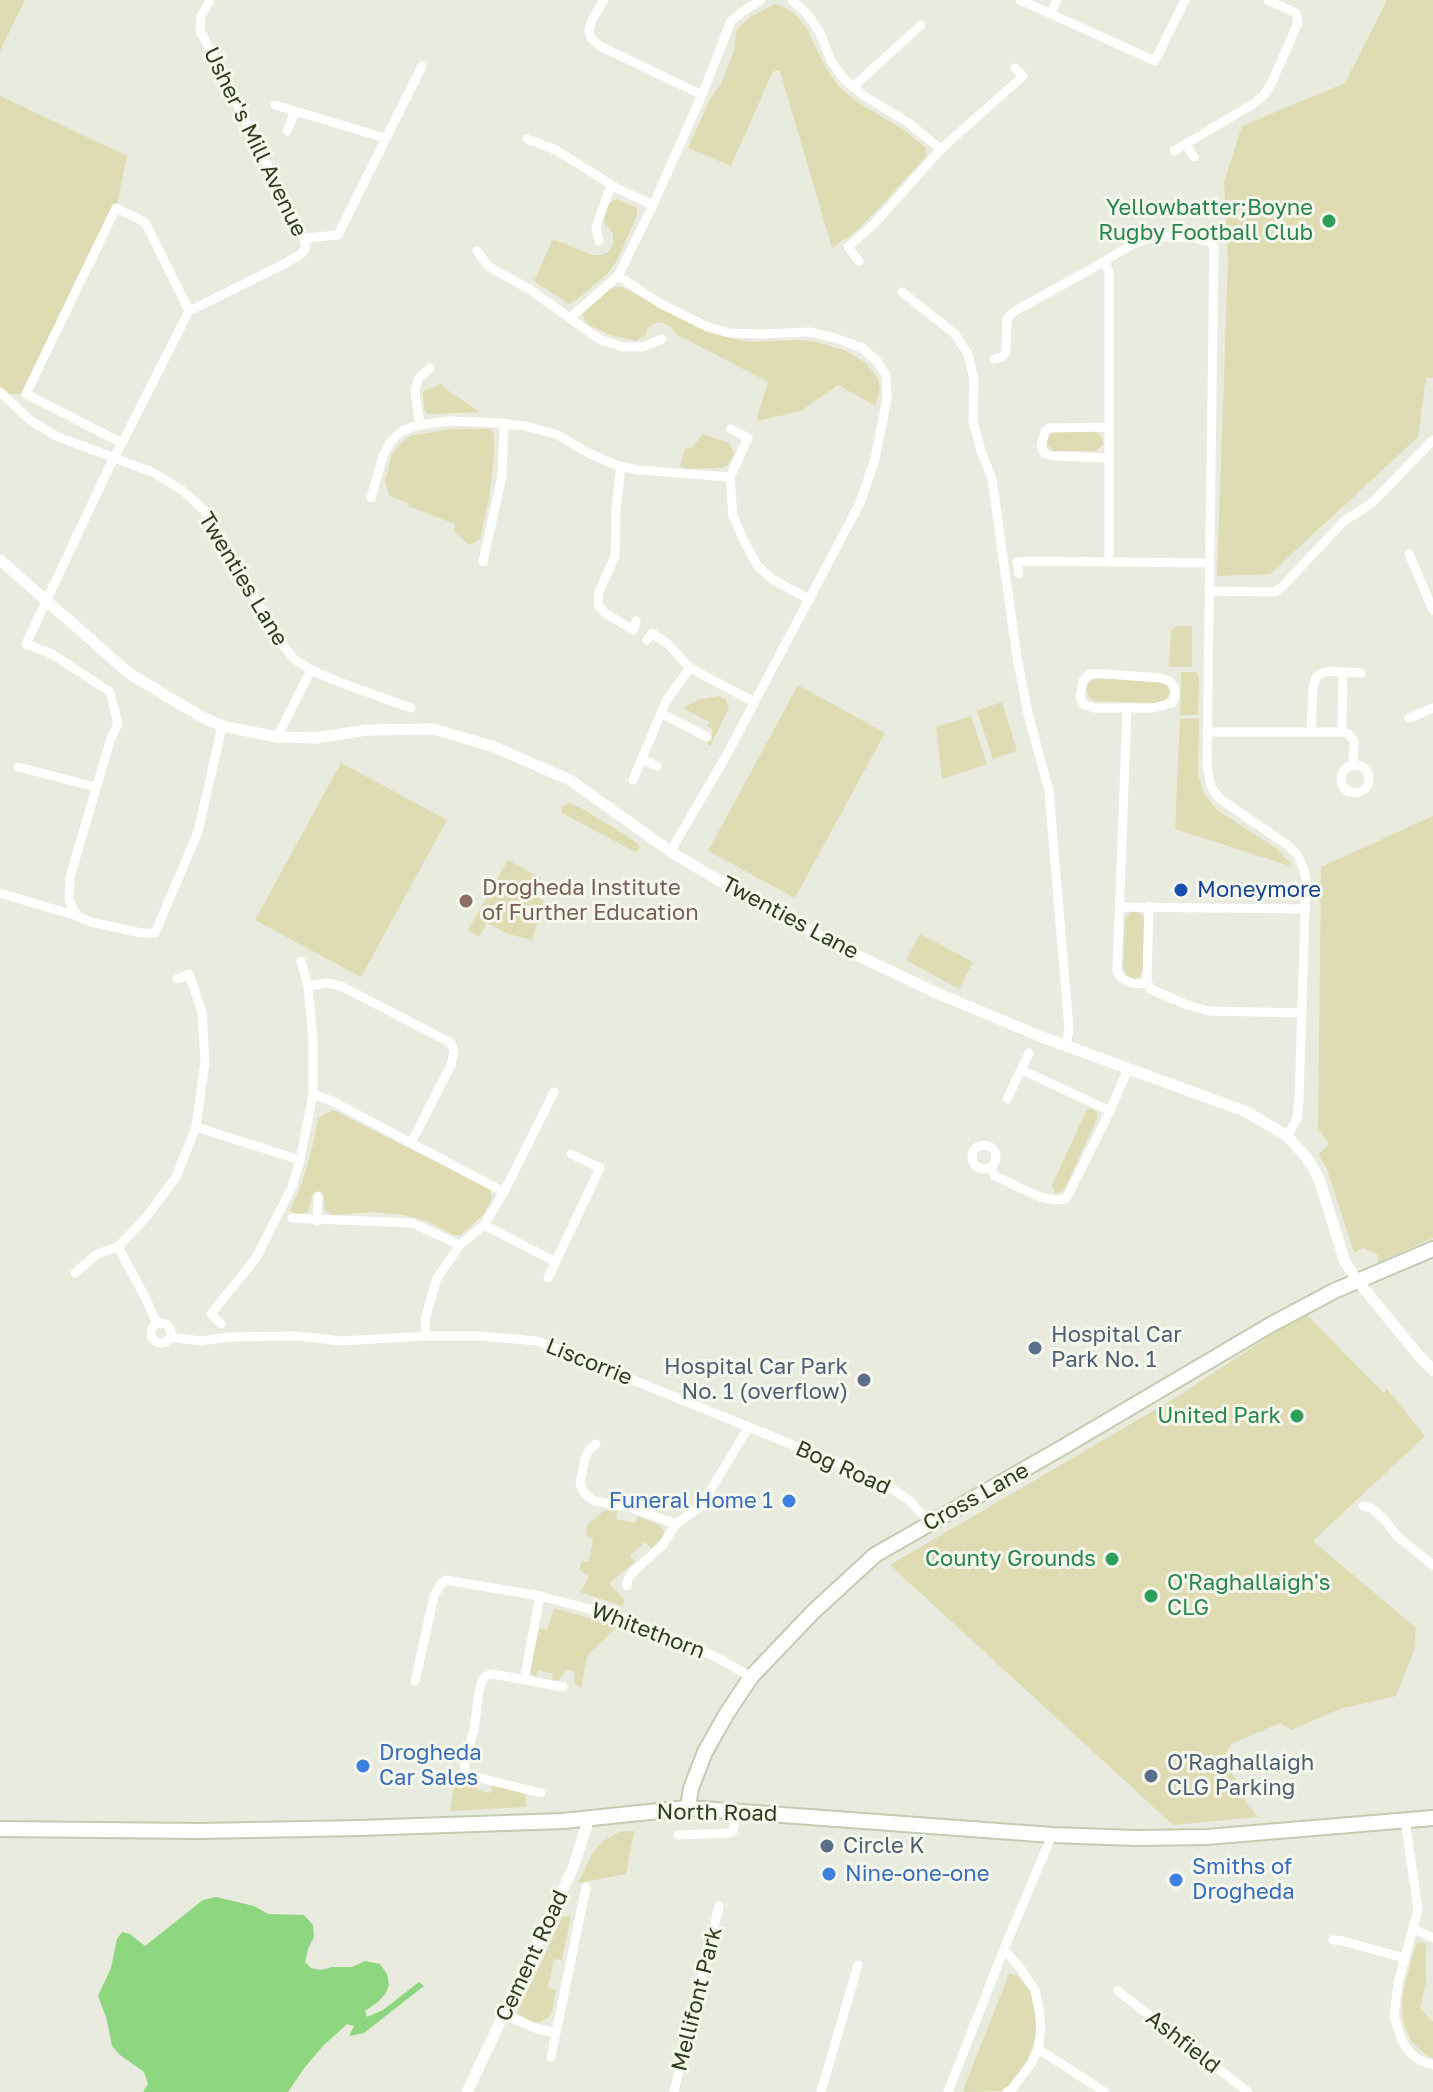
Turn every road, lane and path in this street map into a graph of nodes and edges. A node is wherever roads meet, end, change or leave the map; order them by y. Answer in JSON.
{"nodes":[{"id":1,"x":604,"y":0,"type":"edge"},
{"id":2,"x":761,"y":0,"type":"edge"},
{"id":3,"x":792,"y":0,"type":"edge"},
{"id":4,"x":1020,"y":0,"type":"edge"},
{"id":5,"x":1057,"y":0,"type":"edge"},
{"id":6,"x":1185,"y":0,"type":"edge"},
{"id":7,"x":1268,"y":0,"type":"edge"},
{"id":8,"x":209,"y":3,"type":"dead end"},
{"id":9,"x":1051,"y":13,"type":"junction"},
{"id":10,"x":921,"y":25,"type":"dead end"},
{"id":11,"x":422,"y":66,"type":"dead end"},
{"id":12,"x":1015,"y":68,"type":"dead end"},
{"id":13,"x":853,"y":87,"type":"junction"},
{"id":14,"x":702,"y":95,"type":"junction"},
{"id":15,"x":275,"y":105,"type":"dead end"},
{"id":16,"x":295,"y":111,"type":"junction"},
{"id":17,"x":287,"y":131,"type":"dead end"},
{"id":18,"x":385,"y":138,"type":"junction"},
{"id":19,"x":527,"y":139,"type":"dead end"},
{"id":20,"x":1186,"y":144,"type":"junction"},
{"id":21,"x":941,"y":149,"type":"junction"},
{"id":22,"x":1174,"y":151,"type":"dead end"},
{"id":23,"x":1194,"y":157,"type":"dead end"},
{"id":24,"x":611,"y":185,"type":"junction"},
{"id":25,"x":653,"y":205,"type":"junction"},
{"id":26,"x":304,"y":238,"type":"junction"},
{"id":27,"x":599,"y":241,"type":"dead end"},
{"id":28,"x":477,"y":251,"type":"dead end"},
{"id":29,"x":859,"y":261,"type":"dead end"},
{"id":30,"x":1105,"y":261,"type":"junction"},
{"id":31,"x":618,"y":276,"type":"junction"},
{"id":32,"x":902,"y":292,"type":"dead end"},
{"id":33,"x":189,"y":311,"type":"junction"},
{"id":34,"x":570,"y":318,"type":"junction"},
{"id":35,"x":662,"y":339,"type":"dead end"},
{"id":36,"x":994,"y":359,"type":"dead end"},
{"id":37,"x":430,"y":368,"type":"dead end"},
{"id":38,"x":0,"y":392,"type":"edge"},
{"id":39,"x":504,"y":423,"type":"junction"},
{"id":40,"x":420,"y":425,"type":"junction"},
{"id":41,"x":1109,"y":427,"type":"junction"},
{"id":42,"x":731,"y":429,"type":"dead end"},
{"id":43,"x":1433,"y":440,"type":"edge"},
{"id":44,"x":122,"y":443,"type":"junction"},
{"id":45,"x":114,"y":457,"type":"junction"},
{"id":46,"x":1109,"y":458,"type":"junction"},
{"id":47,"x":621,"y":466,"type":"junction"},
{"id":48,"x":730,"y":477,"type":"junction"},
{"id":49,"x":371,"y":498,"type":"dead end"},
{"id":50,"x":1409,"y":554,"type":"dead end"},
{"id":51,"x":0,"y":560,"type":"edge"},
{"id":52,"x":483,"y":562,"type":"dead end"},
{"id":53,"x":1109,"y":562,"type":"junction"},
{"id":54,"x":1209,"y":563,"type":"junction"},
{"id":55,"x":1019,"y":574,"type":"dead end"},
{"id":56,"x":1428,"y":585,"type":"edge"},
{"id":57,"x":1209,"y":591,"type":"junction"},
{"id":58,"x":810,"y":600,"type":"junction"},
{"id":59,"x":47,"y":602,"type":"junction"},
{"id":60,"x":1433,"y":610,"type":"edge"},
{"id":61,"x":636,"y":621,"type":"dead end"},
{"id":62,"x":647,"y":640,"type":"dead end"},
{"id":63,"x":690,"y":668,"type":"junction"},
{"id":64,"x":311,"y":670,"type":"junction"},
{"id":65,"x":1343,"y":672,"type":"junction"},
{"id":66,"x":1361,"y":673,"type":"dead end"},
{"id":67,"x":754,"y":702,"type":"junction"},
{"id":68,"x":411,"y":708,"type":"dead end"},
{"id":69,"x":1433,"y":708,"type":"edge"},
{"id":70,"x":1127,"y":709,"type":"junction"},
{"id":71,"x":661,"y":713,"type":"junction"},
{"id":72,"x":1409,"y":718,"type":"dead end"},
{"id":73,"x":222,"y":726,"type":"junction"},
{"id":74,"x":1207,"y":732,"type":"junction"},
{"id":75,"x":1311,"y":732,"type":"junction"},
{"id":76,"x":1342,"y":732,"type":"junction"},
{"id":77,"x":277,"y":737,"type":"junction"},
{"id":78,"x":707,"y":737,"type":"dead end"},
{"id":79,"x":642,"y":759,"type":"junction"},
{"id":80,"x":1353,"y":765,"type":"dead end"},
{"id":81,"x":657,"y":766,"type":"dead end"},
{"id":82,"x":18,"y":767,"type":"dead end"},
{"id":83,"x":633,"y":780,"type":"dead end"},
{"id":84,"x":96,"y":787,"type":"junction"},
{"id":85,"x":670,"y":852,"type":"junction"},
{"id":86,"x":0,"y":893,"type":"edge"},
{"id":87,"x":1149,"y":906,"type":"junction"},
{"id":88,"x":1120,"y":907,"type":"junction"},
{"id":89,"x":1305,"y":909,"type":"junction"},
{"id":90,"x":77,"y":916,"type":"junction"},
{"id":91,"x":301,"y":961,"type":"dead end"},
{"id":92,"x":177,"y":979,"type":"dead end"},
{"id":93,"x":1148,"y":984,"type":"junction"},
{"id":94,"x":308,"y":986,"type":"junction"},
{"id":95,"x":1302,"y":1013,"type":"junction"},
{"id":96,"x":1066,"y":1047,"type":"junction"},
{"id":97,"x":1029,"y":1053,"type":"dead end"},
{"id":98,"x":1128,"y":1069,"type":"junction"},
{"id":99,"x":1022,"y":1070,"type":"junction"},
{"id":100,"x":554,"y":1092,"type":"dead end"},
{"id":101,"x":313,"y":1094,"type":"junction"},
{"id":102,"x":1007,"y":1099,"type":"dead end"},
{"id":103,"x":1110,"y":1111,"type":"junction"},
{"id":104,"x":196,"y":1127,"type":"junction"},
{"id":105,"x":1287,"y":1136,"type":"junction"},
{"id":106,"x":411,"y":1143,"type":"junction"},
{"id":107,"x":571,"y":1154,"type":"dead end"},
{"id":108,"x":300,"y":1160,"type":"junction"},
{"id":109,"x":991,"y":1168,"type":"dead end"},
{"id":110,"x":504,"y":1192,"type":"junction"},
{"id":111,"x":318,"y":1196,"type":"dead end"},
{"id":112,"x":292,"y":1218,"type":"dead end"},
{"id":113,"x":317,"y":1221,"type":"junction"},
{"id":114,"x":484,"y":1225,"type":"junction"},
{"id":115,"x":460,"y":1245,"type":"junction"},
{"id":116,"x":118,"y":1247,"type":"junction"},
{"id":117,"x":1433,"y":1249,"type":"edge"},
{"id":118,"x":556,"y":1262,"type":"junction"},
{"id":119,"x":75,"y":1273,"type":"dead end"},
{"id":120,"x":548,"y":1278,"type":"dead end"},
{"id":121,"x":1357,"y":1280,"type":"junction"},
{"id":122,"x":157,"y":1324,"type":"junction"},
{"id":123,"x":221,"y":1324,"type":"dead end"},
{"id":124,"x":426,"y":1336,"type":"junction"},
{"id":125,"x":170,"y":1337,"type":"junction"},
{"id":126,"x":1433,"y":1370,"type":"edge"},
{"id":127,"x":748,"y":1428,"type":"junction"},
{"id":128,"x":596,"y":1444,"type":"dead end"},
{"id":129,"x":1363,"y":1506,"type":"dead end"},
{"id":130,"x":929,"y":1522,"type":"junction"},
{"id":131,"x":676,"y":1524,"type":"junction"},
{"id":132,"x":1433,"y":1565,"type":"edge"},
{"id":133,"x":627,"y":1586,"type":"dead end"},
{"id":134,"x":540,"y":1596,"type":"junction"},
{"id":135,"x":751,"y":1677,"type":"junction"},
{"id":136,"x":524,"y":1680,"type":"junction"},
{"id":137,"x":415,"y":1681,"type":"dead end"},
{"id":138,"x":563,"y":1687,"type":"dead end"},
{"id":139,"x":541,"y":1793,"type":"dead end"},
{"id":140,"x":688,"y":1808,"type":"junction"},
{"id":141,"x":737,"y":1811,"type":"junction"},
{"id":142,"x":589,"y":1818,"type":"junction"},
{"id":143,"x":1433,"y":1818,"type":"edge"},
{"id":144,"x":1405,"y":1820,"type":"junction"},
{"id":145,"x":0,"y":1829,"type":"edge"},
{"id":146,"x":678,"y":1835,"type":"dead end"},
{"id":147,"x":1052,"y":1835,"type":"junction"},
{"id":148,"x":586,"y":1887,"type":"dead end"},
{"id":149,"x":719,"y":1906,"type":"dead end"},
{"id":150,"x":1414,"y":1929,"type":"junction"},
{"id":151,"x":1433,"y":1938,"type":"edge"},
{"id":152,"x":1333,"y":1940,"type":"dead end"},
{"id":153,"x":1004,"y":1949,"type":"junction"},
{"id":154,"x":1404,"y":1958,"type":"junction"},
{"id":155,"x":858,"y":1965,"type":"dead end"},
{"id":156,"x":1118,"y":1991,"type":"dead end"},
{"id":157,"x":505,"y":2015,"type":"junction"},
{"id":158,"x":556,"y":2033,"type":"junction"},
{"id":159,"x":1038,"y":2049,"type":"junction"},
{"id":160,"x":551,"y":2057,"type":"dead end"},
{"id":161,"x":1433,"y":2065,"type":"edge"},
{"id":162,"x":467,"y":2092,"type":"edge"},
{"id":163,"x":674,"y":2092,"type":"edge"},
{"id":164,"x":821,"y":2092,"type":"edge"},
{"id":165,"x":948,"y":2092,"type":"edge"},
{"id":166,"x":1007,"y":2092,"type":"edge"},
{"id":167,"x":1105,"y":2092,"type":"edge"},
{"id":168,"x":1248,"y":2092,"type":"edge"}],
"edges":[{"from":1,"to":14,"type":"street"},
{"from":2,"to":14,"type":"street"},
{"from":3,"to":13,"type":"street"},
{"from":4,"to":9,"type":"street"},
{"from":5,"to":9,"type":"street"},
{"from":6,"to":9,"type":"street"},
{"from":7,"to":20,"type":"street"},
{"from":8,"to":26,"type":"street","name":"Usher's Mill Avenue"},
{"from":10,"to":13,"type":"street"},
{"from":11,"to":18,"type":"street"},
{"from":12,"to":21,"type":"street"},
{"from":13,"to":21,"type":"street"},
{"from":14,"to":25,"type":"street"},
{"from":15,"to":16,"type":"street"},
{"from":16,"to":17,"type":"street"},
{"from":16,"to":18,"type":"street"},
{"from":18,"to":26,"type":"street"},
{"from":19,"to":24,"type":"street"},
{"from":20,"to":22,"type":"street"},
{"from":20,"to":23,"type":"street"},
{"from":21,"to":29,"type":"street"},
{"from":24,"to":25,"type":"street"},
{"from":24,"to":27,"type":"street"},
{"from":25,"to":31,"type":"street"},
{"from":26,"to":33,"type":"street","name":"Usher's Mill Avenue"},
{"from":28,"to":34,"type":"street"},
{"from":30,"to":36,"type":"street"},
{"from":30,"to":41,"type":"street"},
{"from":30,"to":54,"type":"street"},
{"from":31,"to":34,"type":"street"},
{"from":31,"to":58,"type":"street"},
{"from":32,"to":96,"type":"street"},
{"from":33,"to":44,"type":"street"},
{"from":33,"to":44,"type":"street"},
{"from":34,"to":35,"type":"street"},
{"from":37,"to":40,"type":"street"},
{"from":38,"to":45,"type":"street","name":"Twenties Lane"},
{"from":39,"to":40,"type":"street"},
{"from":39,"to":47,"type":"street"},
{"from":39,"to":52,"type":"street"},
{"from":40,"to":49,"type":"street"},
{"from":41,"to":46,"type":"street"},
{"from":41,"to":46,"type":"street"},
{"from":42,"to":48,"type":"street"},
{"from":43,"to":57,"type":"street"},
{"from":44,"to":45,"type":"street"},
{"from":45,"to":59,"type":"street"},
{"from":45,"to":64,"type":"street","name":"Twenties Lane"},
{"from":46,"to":53,"type":"street"},
{"from":47,"to":48,"type":"street"},
{"from":47,"to":61,"type":"street"},
{"from":48,"to":58,"type":"street"},
{"from":50,"to":56,"type":"street"},
{"from":51,"to":59,"type":"street","name":"Twenties Lane"},
{"from":53,"to":54,"type":"street"},
{"from":53,"to":55,"type":"street"},
{"from":54,"to":57,"type":"street"},
{"from":56,"to":60,"type":"street"},
{"from":57,"to":74,"type":"street"},
{"from":58,"to":67,"type":"street"},
{"from":59,"to":73,"type":"street","name":"Twenties Lane"},
{"from":59,"to":84,"type":"street"},
{"from":62,"to":63,"type":"street"},
{"from":63,"to":67,"type":"street"},
{"from":63,"to":71,"type":"street"},
{"from":64,"to":68,"type":"street","name":"Twenties Lane"},
{"from":64,"to":77,"type":"street"},
{"from":65,"to":66,"type":"street"},
{"from":65,"to":75,"type":"street"},
{"from":65,"to":76,"type":"street"},
{"from":67,"to":85,"type":"street"},
{"from":69,"to":72,"type":"street"},
{"from":70,"to":70,"type":"street"},
{"from":70,"to":88,"type":"street"},
{"from":71,"to":78,"type":"street"},
{"from":71,"to":79,"type":"street"},
{"from":73,"to":77,"type":"street","name":"Twenties Lane"},
{"from":73,"to":90,"type":"street"},
{"from":74,"to":75,"type":"street"},
{"from":74,"to":89,"type":"street"},
{"from":75,"to":76,"type":"street"},
{"from":76,"to":80,"type":"street"},
{"from":77,"to":85,"type":"street","name":"Twenties Lane"},
{"from":79,"to":81,"type":"street"},
{"from":79,"to":83,"type":"street"},
{"from":82,"to":84,"type":"street"},
{"from":84,"to":90,"type":"street"},
{"from":85,"to":96,"type":"street","name":"Twenties Lane"},
{"from":86,"to":90,"type":"street"},
{"from":87,"to":88,"type":"street"},
{"from":87,"to":89,"type":"street"},
{"from":87,"to":93,"type":"street"},
{"from":88,"to":93,"type":"street"},
{"from":89,"to":95,"type":"street"},
{"from":91,"to":94,"type":"street"},
{"from":92,"to":104,"type":"street"},
{"from":93,"to":95,"type":"street"},
{"from":94,"to":101,"type":"street"},
{"from":94,"to":106,"type":"street"},
{"from":95,"to":105,"type":"street"},
{"from":96,"to":98,"type":"street","name":"Twenties Lane"},
{"from":97,"to":99,"type":"street"},
{"from":98,"to":103,"type":"street"},
{"from":98,"to":105,"type":"street","name":"Twenties Lane"},
{"from":99,"to":102,"type":"street"},
{"from":99,"to":103,"type":"street"},
{"from":100,"to":110,"type":"street"},
{"from":101,"to":106,"type":"street"},
{"from":101,"to":108,"type":"street"},
{"from":103,"to":109,"type":"street"},
{"from":104,"to":108,"type":"street"},
{"from":104,"to":116,"type":"street"},
{"from":105,"to":121,"type":"street","name":"Twenties Lane"},
{"from":106,"to":110,"type":"street"},
{"from":107,"to":118,"type":"street"},
{"from":108,"to":123,"type":"street"},
{"from":110,"to":114,"type":"street"},
{"from":111,"to":113,"type":"street"},
{"from":112,"to":113,"type":"street"},
{"from":113,"to":115,"type":"street"},
{"from":114,"to":115,"type":"street"},
{"from":114,"to":118,"type":"street"},
{"from":115,"to":124,"type":"street"},
{"from":116,"to":119,"type":"street"},
{"from":116,"to":122,"type":"street"},
{"from":117,"to":121,"type":"main road","name":"Cross Lane"},
{"from":118,"to":120,"type":"street"},
{"from":121,"to":126,"type":"street","name":"Twenties Lane"},
{"from":121,"to":130,"type":"main road","name":"Cross Lane"},
{"from":122,"to":125,"type":"street"},
{"from":122,"to":125,"type":"street"},
{"from":124,"to":125,"type":"street","name":"Liscorrie"},
{"from":124,"to":127,"type":"street","name":"Liscorrie"},
{"from":127,"to":130,"type":"street","name":"Bog Road"},
{"from":127,"to":131,"type":"street"},
{"from":128,"to":131,"type":"street"},
{"from":129,"to":132,"type":"street"},
{"from":130,"to":135,"type":"main road","name":"Cross Lane"},
{"from":131,"to":133,"type":"street"},
{"from":134,"to":135,"type":"street","name":"Whitethorn"},
{"from":134,"to":136,"type":"street"},
{"from":134,"to":137,"type":"street","name":"Whitethorn"},
{"from":135,"to":140,"type":"main road","name":"Cross Lane"},
{"from":136,"to":138,"type":"street"},
{"from":136,"to":139,"type":"street"},
{"from":140,"to":141,"type":"main road","name":"North Road"},
{"from":140,"to":142,"type":"main road","name":"North Road"},
{"from":141,"to":146,"type":"street"},
{"from":141,"to":147,"type":"main road","name":"North Road"},
{"from":142,"to":145,"type":"main road","name":"North Road"},
{"from":142,"to":157,"type":"street","name":"Cement Road"},
{"from":143,"to":144,"type":"main road","name":"North Road"},
{"from":144,"to":147,"type":"main road","name":"North Road"},
{"from":144,"to":150,"type":"street"},
{"from":147,"to":153,"type":"street"},
{"from":148,"to":158,"type":"street"},
{"from":149,"to":163,"type":"street","name":"Mellifont Park"},
{"from":150,"to":151,"type":"street"},
{"from":150,"to":154,"type":"street"},
{"from":152,"to":154,"type":"street"},
{"from":153,"to":159,"type":"street"},
{"from":153,"to":165,"type":"street"},
{"from":154,"to":161,"type":"street"},
{"from":155,"to":164,"type":"street"},
{"from":156,"to":168,"type":"street","name":"Ashfield"},
{"from":157,"to":158,"type":"street"},
{"from":157,"to":162,"type":"street","name":"Cement Road"},
{"from":158,"to":160,"type":"street"},
{"from":159,"to":166,"type":"street"},
{"from":159,"to":167,"type":"street"}]}
